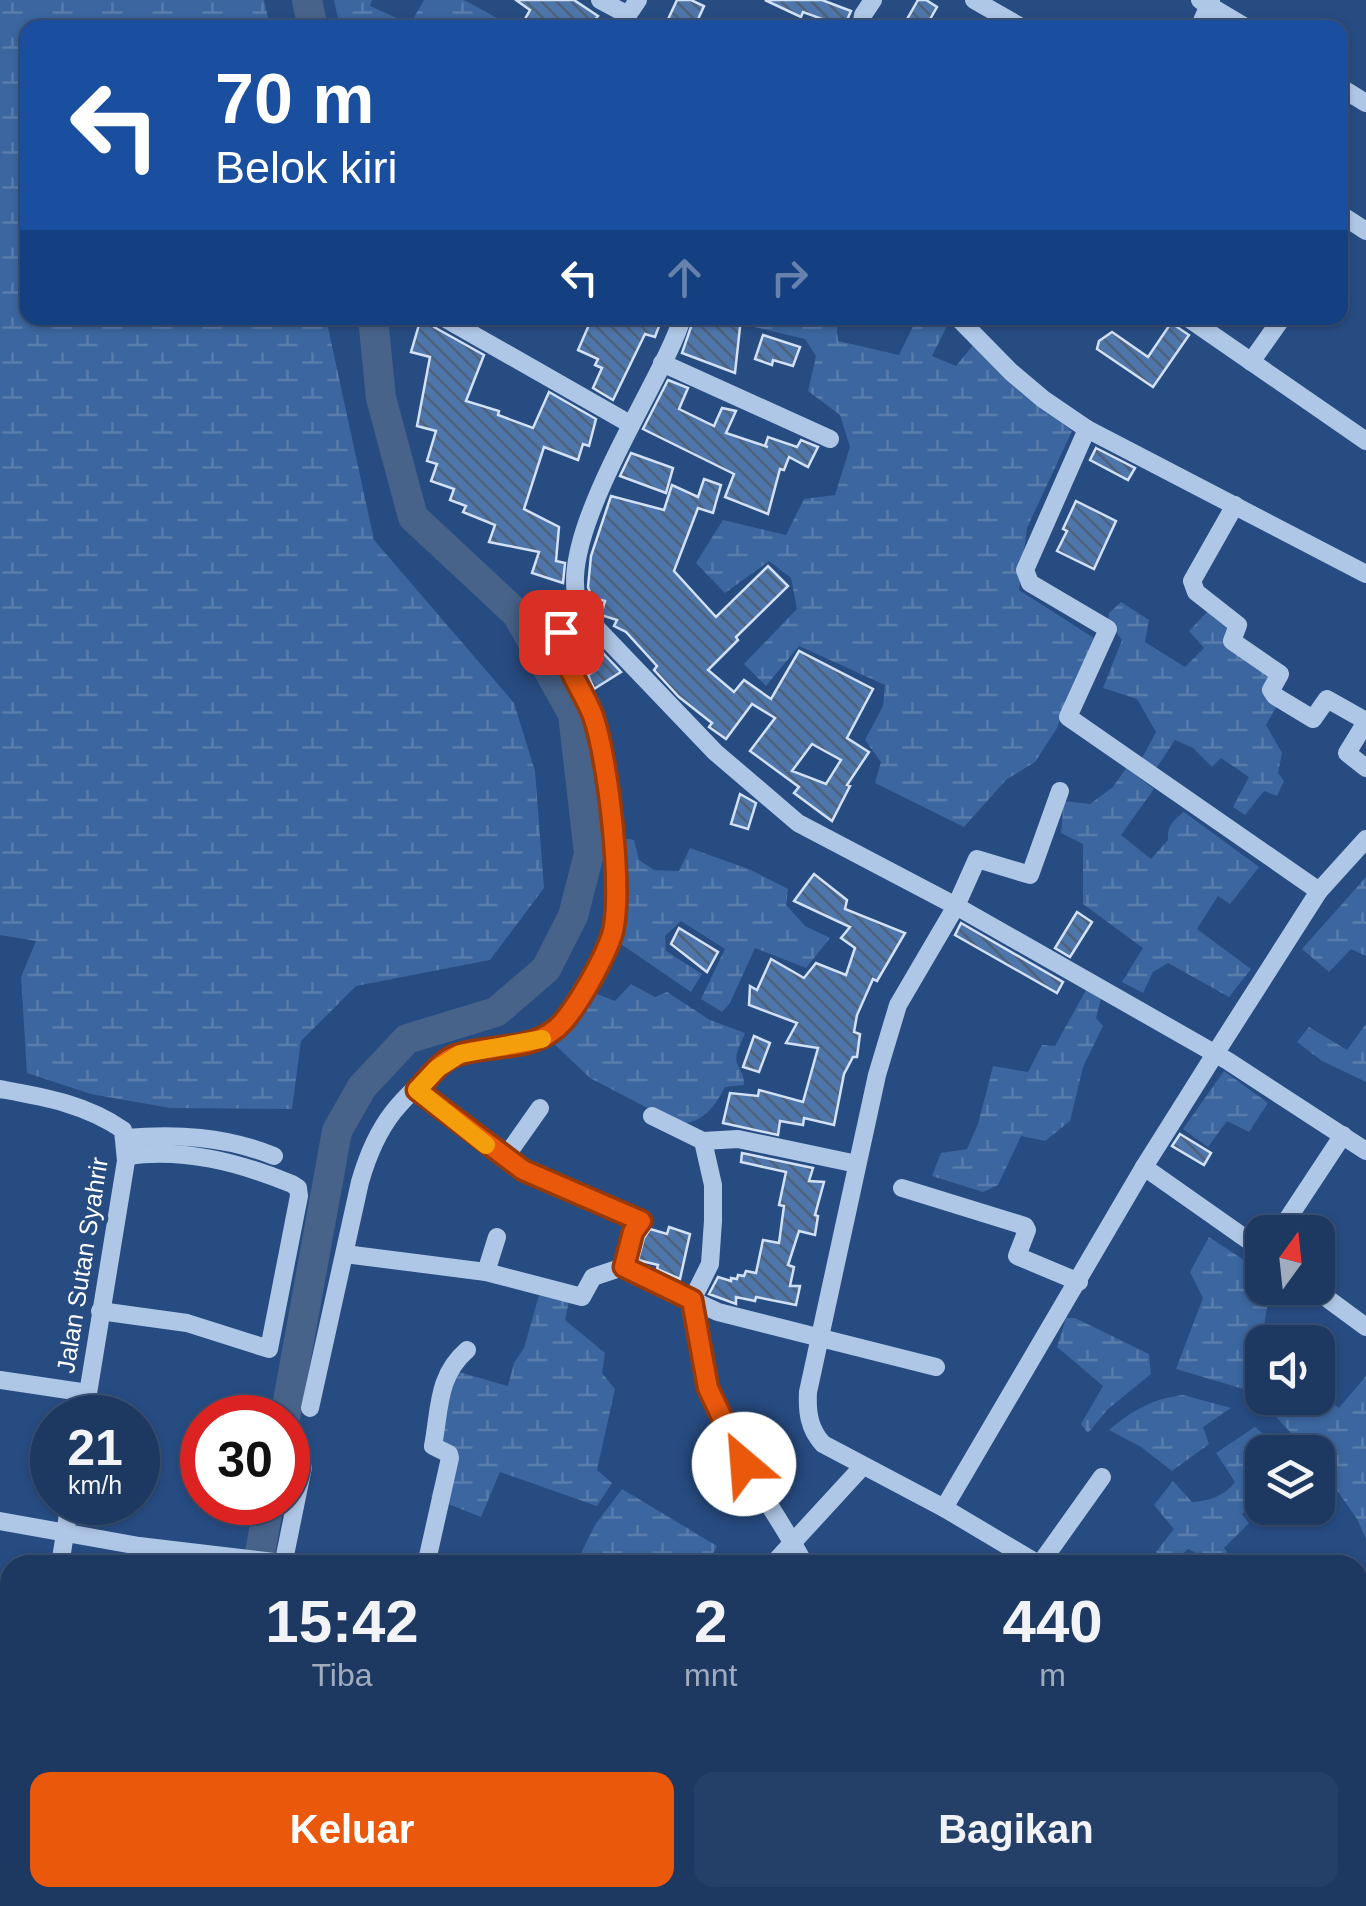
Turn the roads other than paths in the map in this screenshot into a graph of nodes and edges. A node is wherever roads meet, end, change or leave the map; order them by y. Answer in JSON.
{"nodes":[{"id":1,"x":600,"y":0,"type":"edge"},
{"id":2,"x":974,"y":0,"type":"edge"},
{"id":3,"x":1207,"y":1,"type":"edge"},
{"id":4,"x":629,"y":14,"type":"edge"},
{"id":5,"x":1009,"y":20,"type":"edge"},
{"id":6,"x":1235,"y":20,"type":"edge"},
{"id":7,"x":456,"y":325,"type":"edge"},
{"id":8,"x":679,"y":325,"type":"edge"},
{"id":9,"x":965,"y":325,"type":"edge"},
{"id":10,"x":1198,"y":325,"type":"edge"},
{"id":11,"x":1277,"y":325,"type":"edge"},
{"id":12,"x":1251,"y":362,"type":"junction"},
{"id":13,"x":662,"y":363,"type":"junction"},
{"id":14,"x":630,"y":424,"type":"junction"},
{"id":15,"x":1087,"y":429,"type":"junction"},
{"id":16,"x":830,"y":439,"type":"dead end"},
{"id":17,"x":1366,"y":441,"type":"edge"},
{"id":18,"x":1235,"y":505,"type":"junction"},
{"id":19,"x":1366,"y":574,"type":"edge"},
{"id":20,"x":585,"y":616,"type":"junction"},
{"id":21,"x":1366,"y":722,"type":"edge"},
{"id":22,"x":1366,"y":768,"type":"edge"},
{"id":23,"x":1060,"y":790,"type":"dead end"},
{"id":24,"x":1366,"y":839,"type":"edge"},
{"id":25,"x":1320,"y":891,"type":"junction"},
{"id":26,"x":956,"y":906,"type":"junction"},
{"id":27,"x":1220,"y":1057,"type":"junction"},
{"id":28,"x":0,"y":1089,"type":"edge"},
{"id":29,"x":417,"y":1090,"type":"junction"},
{"id":30,"x":540,"y":1108,"type":"dead end"},
{"id":31,"x":652,"y":1116,"type":"dead end"},
{"id":32,"x":1343,"y":1136,"type":"junction"},
{"id":33,"x":703,"y":1141,"type":"junction"},
{"id":34,"x":1366,"y":1151,"type":"edge"},
{"id":35,"x":274,"y":1156,"type":"dead end"},
{"id":36,"x":504,"y":1158,"type":"junction"},
{"id":37,"x":125,"y":1159,"type":"junction"},
{"id":38,"x":858,"y":1164,"type":"junction"},
{"id":39,"x":1144,"y":1167,"type":"junction"},
{"id":40,"x":902,"y":1188,"type":"dead end"},
{"id":41,"x":1290,"y":1215,"type":"edge"},
{"id":42,"x":497,"y":1237,"type":"dead end"},
{"id":43,"x":1245,"y":1238,"type":"edge"},
{"id":44,"x":346,"y":1254,"type":"junction"},
{"id":45,"x":624,"y":1267,"type":"junction"},
{"id":46,"x":486,"y":1272,"type":"junction"},
{"id":47,"x":1079,"y":1282,"type":"junction"},
{"id":48,"x":1335,"y":1304,"type":"edge"},
{"id":49,"x":704,"y":1306,"type":"junction"},
{"id":50,"x":100,"y":1311,"type":"junction"},
{"id":51,"x":1366,"y":1327,"type":"edge"},
{"id":52,"x":820,"y":1338,"type":"junction"},
{"id":53,"x":467,"y":1350,"type":"dead end"},
{"id":54,"x":936,"y":1367,"type":"dead end"},
{"id":55,"x":0,"y":1380,"type":"edge"},
{"id":56,"x":88,"y":1392,"type":"junction"},
{"id":57,"x":88,"y":1395,"type":"edge"},
{"id":58,"x":310,"y":1408,"type":"dead end"},
{"id":59,"x":862,"y":1466,"type":"junction"},
{"id":60,"x":1102,"y":1477,"type":"dead end"},
{"id":61,"x":944,"y":1508,"type":"junction"},
{"id":62,"x":0,"y":1521,"type":"edge"},
{"id":63,"x":66,"y":1525,"type":"edge"},
{"id":64,"x":293,"y":1525,"type":"edge"},
{"id":65,"x":65,"y":1531,"type":"junction"},
{"id":66,"x":798,"y":1536,"type":"junction"},
{"id":67,"x":61,"y":1555,"type":"edge"},
{"id":68,"x":228,"y":1555,"type":"edge"},
{"id":69,"x":287,"y":1555,"type":"edge"},
{"id":70,"x":428,"y":1555,"type":"edge"},
{"id":71,"x":781,"y":1555,"type":"edge"},
{"id":72,"x":802,"y":1555,"type":"edge"},
{"id":73,"x":1023,"y":1555,"type":"edge"},
{"id":74,"x":1047,"y":1555,"type":"edge"}],
"edges":[{"from":1,"to":4,"type":"street"},
{"from":2,"to":5,"type":"street"},
{"from":3,"to":6,"type":"street"},
{"from":7,"to":14,"type":"street"},
{"from":8,"to":13,"type":"street"},
{"from":9,"to":15,"type":"street"},
{"from":10,"to":12,"type":"street"},
{"from":11,"to":12,"type":"street"},
{"from":12,"to":17,"type":"street"},
{"from":13,"to":14,"type":"street"},
{"from":13,"to":16,"type":"street"},
{"from":14,"to":20,"type":"street"},
{"from":15,"to":18,"type":"street"},
{"from":15,"to":25,"type":"street"},
{"from":18,"to":19,"type":"street"},
{"from":18,"to":21,"type":"street"},
{"from":20,"to":26,"type":"street"},
{"from":20,"to":29,"type":"street"},
{"from":21,"to":22,"type":"street"},
{"from":23,"to":26,"type":"street"},
{"from":24,"to":25,"type":"street"},
{"from":25,"to":27,"type":"street"},
{"from":26,"to":27,"type":"street"},
{"from":26,"to":38,"type":"street"},
{"from":27,"to":32,"type":"street"},
{"from":27,"to":39,"type":"street"},
{"from":28,"to":37,"type":"street","name":"Jalan Sutan Syahrir"},
{"from":29,"to":36,"type":"street"},
{"from":29,"to":44,"type":"street"},
{"from":30,"to":36,"type":"street"},
{"from":31,"to":33,"type":"street"},
{"from":32,"to":34,"type":"street"},
{"from":32,"to":41,"type":"street"},
{"from":33,"to":38,"type":"street"},
{"from":33,"to":49,"type":"street"},
{"from":35,"to":37,"type":"street"},
{"from":36,"to":45,"type":"street"},
{"from":37,"to":50,"type":"street","name":"Jalan Sutan Syahrir"},
{"from":37,"to":50,"type":"street"},
{"from":38,"to":52,"type":"street"},
{"from":39,"to":43,"type":"street"},
{"from":39,"to":47,"type":"street"},
{"from":40,"to":47,"type":"street"},
{"from":42,"to":46,"type":"street"},
{"from":44,"to":46,"type":"street"},
{"from":44,"to":58,"type":"street"},
{"from":45,"to":46,"type":"street"},
{"from":45,"to":49,"type":"street"},
{"from":47,"to":61,"type":"street"},
{"from":48,"to":51,"type":"street"},
{"from":49,"to":52,"type":"street"},
{"from":49,"to":66,"type":"street"},
{"from":50,"to":56,"type":"street","name":"Jalan Sutan Syahrir"},
{"from":52,"to":54,"type":"street"},
{"from":52,"to":59,"type":"street"},
{"from":53,"to":70,"type":"street"},
{"from":55,"to":56,"type":"street"},
{"from":56,"to":57,"type":"street","name":"Jalan Sutan Syahrir"},
{"from":59,"to":61,"type":"street"},
{"from":59,"to":66,"type":"street"},
{"from":60,"to":74,"type":"street"},
{"from":61,"to":73,"type":"street"},
{"from":62,"to":65,"type":"street"},
{"from":63,"to":65,"type":"street"},
{"from":64,"to":69,"type":"street"},
{"from":65,"to":67,"type":"street"},
{"from":65,"to":68,"type":"street"},
{"from":66,"to":71,"type":"street"},
{"from":66,"to":72,"type":"street"}]}
